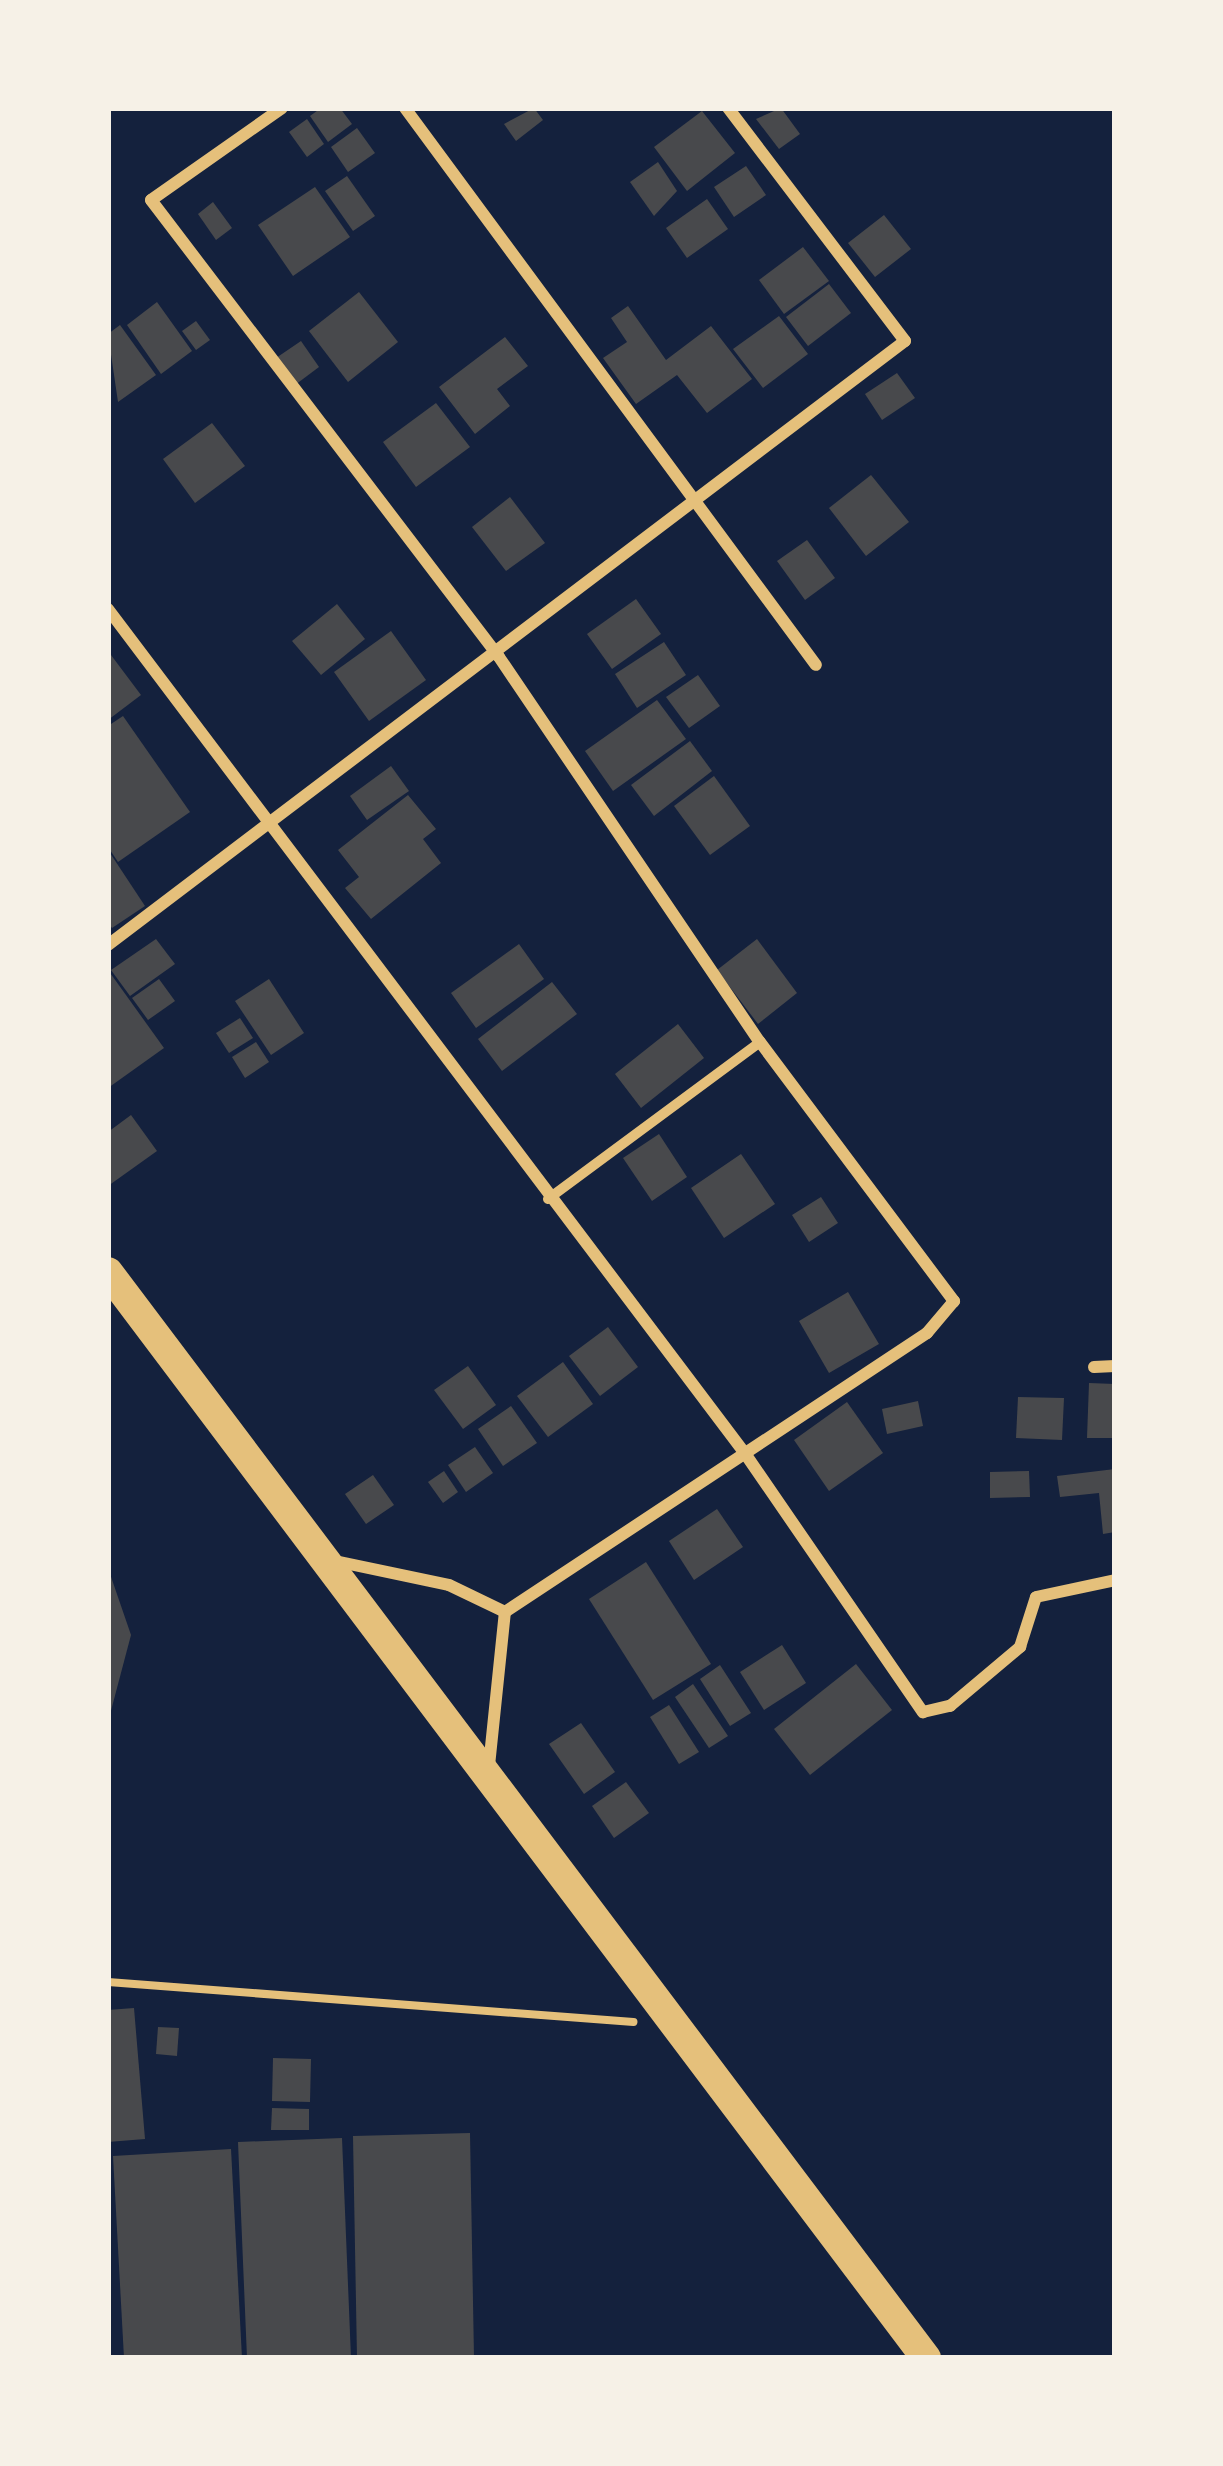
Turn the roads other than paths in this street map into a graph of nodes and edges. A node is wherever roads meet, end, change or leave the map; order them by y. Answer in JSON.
{"nodes":[{"id":1,"x":282,"y":108,"type":"edge"},
{"id":2,"x":405,"y":108,"type":"edge"},
{"id":3,"x":728,"y":108,"type":"edge"},
{"id":4,"x":691,"y":501,"type":"junction"},
{"id":5,"x":108,"y":609,"type":"edge"},
{"id":6,"x":499,"y":657,"type":"junction"},
{"id":7,"x":816,"y":665,"type":"dead end"},
{"id":8,"x":267,"y":820,"type":"junction"},
{"id":9,"x":108,"y":946,"type":"edge"},
{"id":10,"x":760,"y":1042,"type":"junction"},
{"id":11,"x":548,"y":1199,"type":"junction"},
{"id":12,"x":108,"y":1272,"type":"edge"},
{"id":13,"x":1115,"y":1366,"type":"edge"},
{"id":14,"x":1094,"y":1367,"type":"dead end"},
{"id":15,"x":745,"y":1452,"type":"junction"},
{"id":16,"x":328,"y":1560,"type":"junction"},
{"id":17,"x":1115,"y":1580,"type":"edge"},
{"id":18,"x":505,"y":1612,"type":"junction"},
{"id":19,"x":489,"y":1767,"type":"junction"},
{"id":20,"x":926,"y":2358,"type":"edge"}],
"edges":[{"from":1,"to":6,"type":"street"},
{"from":2,"to":4,"type":"street"},
{"from":3,"to":4,"type":"street"},
{"from":4,"to":6,"type":"street"},
{"from":4,"to":7,"type":"street"},
{"from":5,"to":8,"type":"street"},
{"from":6,"to":8,"type":"street"},
{"from":6,"to":10,"type":"street"},
{"from":8,"to":9,"type":"street"},
{"from":8,"to":11,"type":"street"},
{"from":10,"to":11,"type":"street"},
{"from":10,"to":15,"type":"street"},
{"from":11,"to":15,"type":"street"},
{"from":12,"to":16,"type":"main road"},
{"from":13,"to":14,"type":"street"},
{"from":15,"to":17,"type":"street"},
{"from":15,"to":18,"type":"street"},
{"from":16,"to":18,"type":"street"},
{"from":16,"to":19,"type":"main road"},
{"from":18,"to":19,"type":"street"},
{"from":19,"to":20,"type":"main road"}]}
